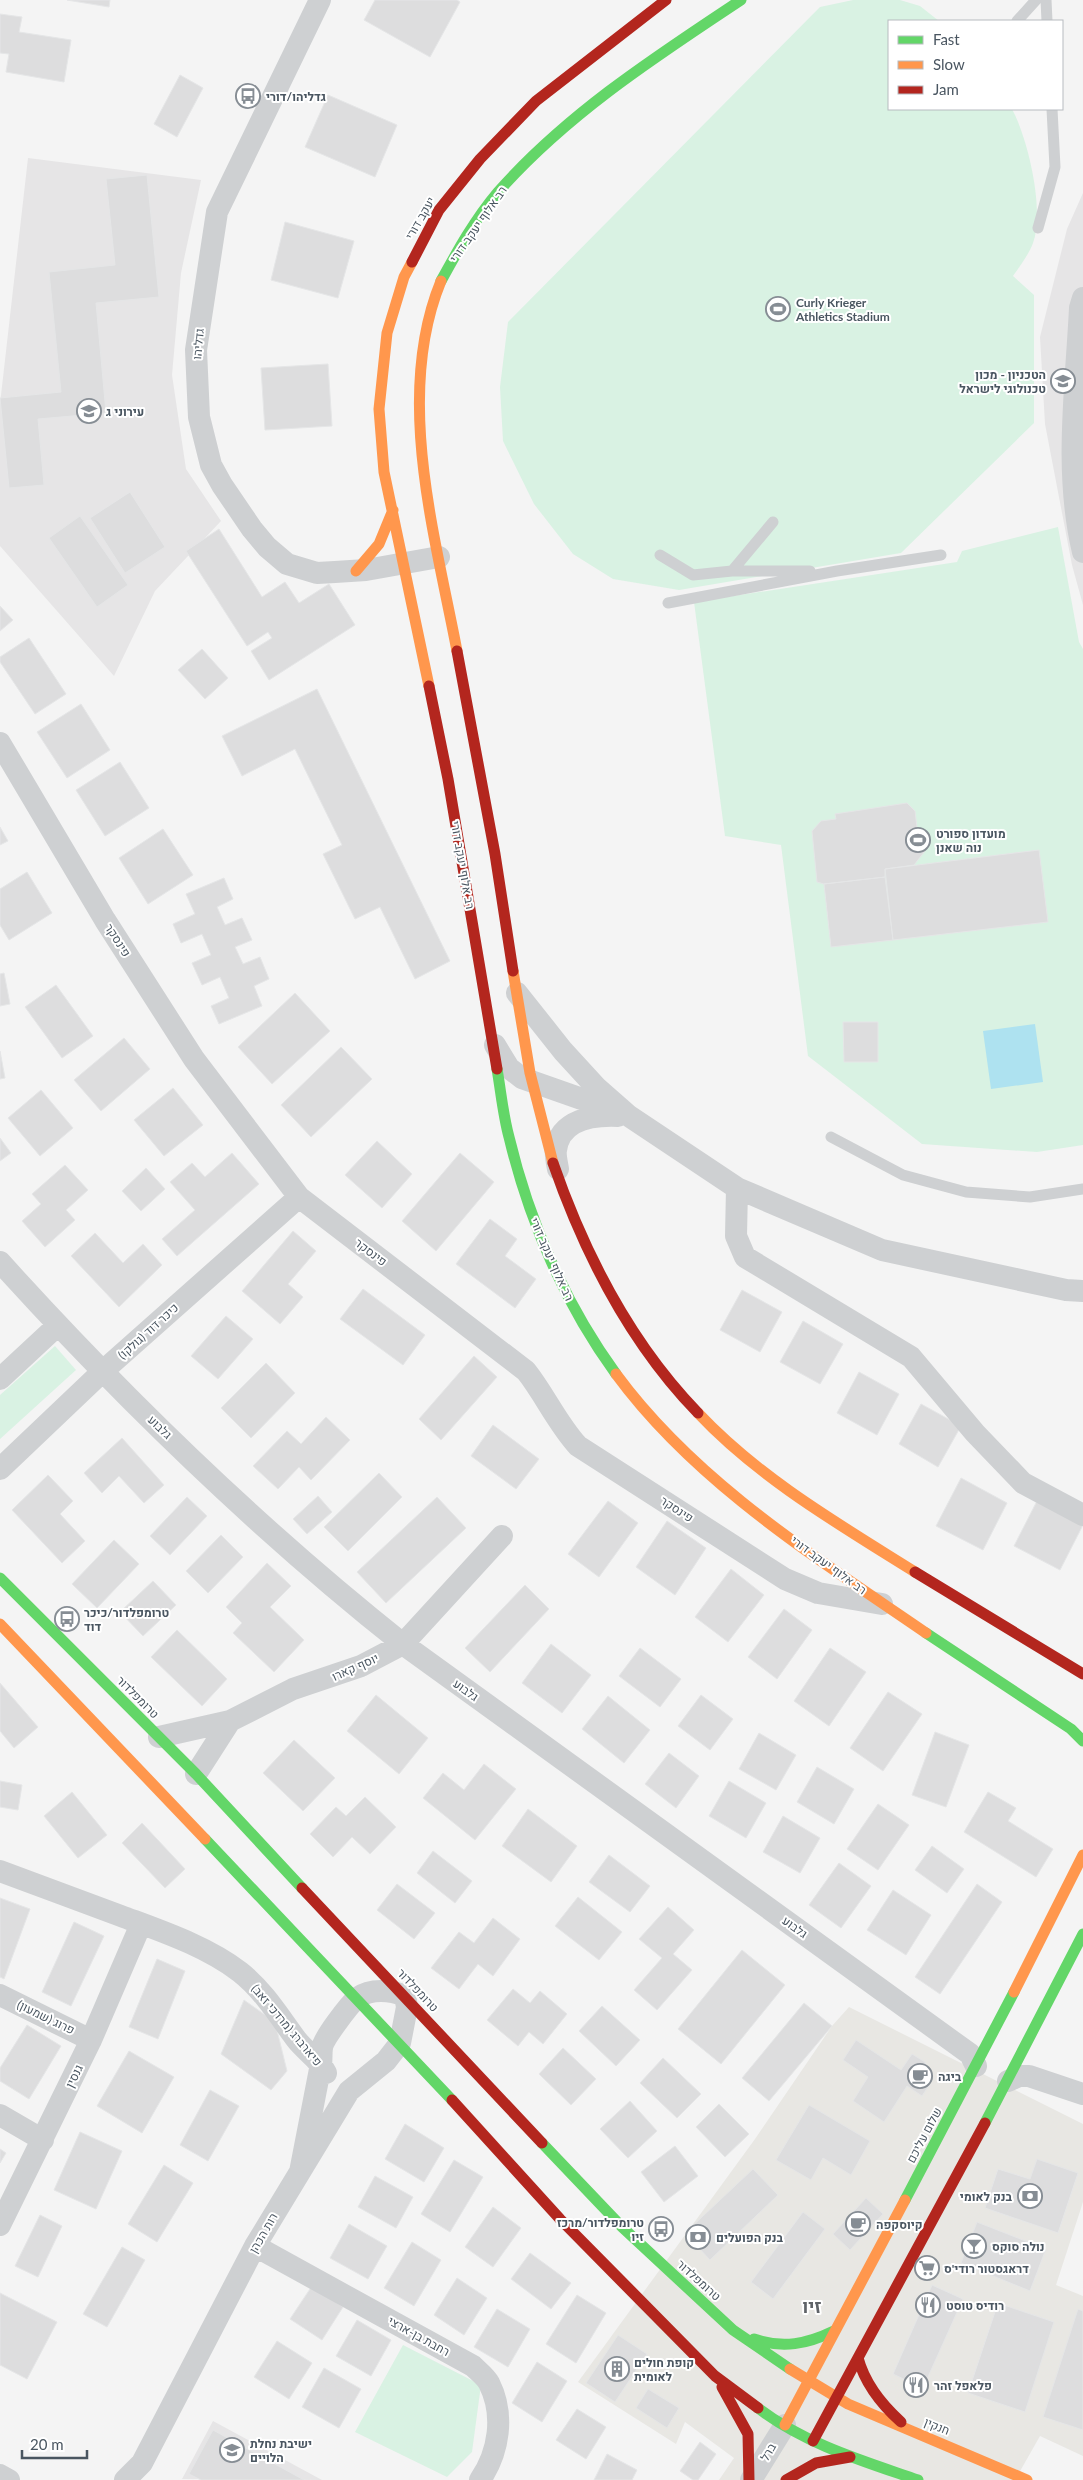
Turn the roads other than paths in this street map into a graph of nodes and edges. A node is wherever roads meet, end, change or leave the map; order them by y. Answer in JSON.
{"nodes":[{"id":1,"x":320,"y":0,"type":"edge"},
{"id":2,"x":666,"y":0,"type":"edge"},
{"id":3,"x":741,"y":0,"type":"edge"},
{"id":4,"x":1036,"y":0,"type":"edge"},
{"id":5,"x":1046,"y":0,"type":"edge"},
{"id":6,"x":1018,"y":20,"type":"edge"},
{"id":7,"x":1047,"y":20,"type":"edge"},
{"id":8,"x":1052,"y":110,"type":"edge"},
{"id":9,"x":1038,"y":228,"type":"dead end"},
{"id":10,"x":1083,"y":298,"type":"edge"},
{"id":11,"x":393,"y":510,"type":"junction"},
{"id":12,"x":773,"y":522,"type":"dead end"},
{"id":13,"x":1083,"y":552,"type":"edge"},
{"id":14,"x":660,"y":555,"type":"dead end"},
{"id":15,"x":941,"y":555,"type":"dead end"},
{"id":16,"x":439,"y":557,"type":"junction"},
{"id":17,"x":404,"y":563,"type":"junction"},
{"id":18,"x":361,"y":570,"type":"junction"},
{"id":19,"x":732,"y":571,"type":"junction"},
{"id":20,"x":837,"y":571,"type":"junction"},
{"id":21,"x":413,"y":604,"type":"junction"},
{"id":22,"x":668,"y":604,"type":"dead end"},
{"id":23,"x":0,"y":743,"type":"edge"},
{"id":24,"x":518,"y":993,"type":"junction"},
{"id":25,"x":494,"y":1042,"type":"junction"},
{"id":26,"x":533,"y":1082,"type":"junction"},
{"id":27,"x":629,"y":1116,"type":"junction"},
{"id":28,"x":831,"y":1137,"type":"dead end"},
{"id":29,"x":559,"y":1182,"type":"junction"},
{"id":30,"x":737,"y":1188,"type":"junction"},
{"id":31,"x":1083,"y":1188,"type":"edge"},
{"id":32,"x":299,"y":1197,"type":"junction"},
{"id":33,"x":0,"y":1262,"type":"edge"},
{"id":34,"x":1083,"y":1291,"type":"edge"},
{"id":35,"x":57,"y":1326,"type":"junction"},
{"id":36,"x":103,"y":1371,"type":"junction"},
{"id":37,"x":0,"y":1379,"type":"edge"},
{"id":38,"x":0,"y":1469,"type":"edge"},
{"id":39,"x":1083,"y":1515,"type":"edge"},
{"id":40,"x":502,"y":1536,"type":"dead end"},
{"id":41,"x":0,"y":1578,"type":"edge"},
{"id":42,"x":882,"y":1604,"type":"junction"},
{"id":43,"x":0,"y":1624,"type":"edge"},
{"id":44,"x":403,"y":1644,"type":"junction"},
{"id":45,"x":1083,"y":1674,"type":"edge"},
{"id":46,"x":230,"y":1721,"type":"junction"},
{"id":47,"x":1071,"y":1729,"type":"junction"},
{"id":48,"x":1083,"y":1734,"type":"edge"},
{"id":49,"x":159,"y":1737,"type":"junction"},
{"id":50,"x":1083,"y":1742,"type":"edge"},
{"id":51,"x":196,"y":1774,"type":"junction"},
{"id":52,"x":1083,"y":1855,"type":"edge"},
{"id":53,"x":0,"y":1871,"type":"edge"},
{"id":54,"x":141,"y":1924,"type":"junction"},
{"id":55,"x":1083,"y":1934,"type":"edge"},
{"id":56,"x":0,"y":1995,"type":"edge"},
{"id":57,"x":405,"y":1996,"type":"junction"},
{"id":58,"x":357,"y":1998,"type":"junction"},
{"id":59,"x":91,"y":2040,"type":"junction"},
{"id":60,"x":400,"y":2043,"type":"junction"},
{"id":61,"x":322,"y":2064,"type":"junction"},
{"id":62,"x":976,"y":2066,"type":"junction"},
{"id":63,"x":1008,"y":2081,"type":"junction"},
{"id":64,"x":349,"y":2091,"type":"junction"},
{"id":65,"x":1083,"y":2094,"type":"edge"},
{"id":66,"x":0,"y":2115,"type":"edge"},
{"id":67,"x":43,"y":2140,"type":"junction"},
{"id":68,"x":300,"y":2172,"type":"junction"},
{"id":69,"x":0,"y":2225,"type":"edge"},
{"id":70,"x":255,"y":2246,"type":"junction"},
{"id":71,"x":733,"y":2330,"type":"junction"},
{"id":72,"x":834,"y":2331,"type":"junction"},
{"id":73,"x":858,"y":2358,"type":"junction"},
{"id":74,"x":715,"y":2376,"type":"junction"},
{"id":75,"x":808,"y":2381,"type":"junction"},
{"id":76,"x":836,"y":2398,"type":"junction"},
{"id":77,"x":784,"y":2425,"type":"junction"},
{"id":78,"x":912,"y":2431,"type":"junction"},
{"id":79,"x":813,"y":2441,"type":"junction"},
{"id":80,"x":850,"y":2457,"type":"junction"},
{"id":81,"x":0,"y":2475,"type":"edge"},
{"id":82,"x":8,"y":2480,"type":"edge"},
{"id":83,"x":125,"y":2480,"type":"edge"},
{"id":84,"x":480,"y":2480,"type":"edge"},
{"id":85,"x":750,"y":2480,"type":"edge"},
{"id":86,"x":786,"y":2480,"type":"edge"},
{"id":87,"x":918,"y":2480,"type":"edge"},
{"id":88,"x":1027,"y":2480,"type":"edge"}],
"edges":[{"from":1,"to":18,"type":"street","name":"גדליהו"},
{"from":2,"to":11,"type":"main road","name":"יעקב דורי"},
{"from":3,"to":16,"type":"main road","name":"רב אלוף יעקב דורי"},
{"from":4,"to":6,"type":"lane"},
{"from":5,"to":7,"type":"lane"},
{"from":8,"to":9,"type":"lane"},
{"from":10,"to":13,"type":"street"},
{"from":11,"to":17,"type":"main road","name":"רב אלוף יעקב דורי"},
{"from":11,"to":18,"type":"main road"},
{"from":12,"to":19,"type":"lane"},
{"from":14,"to":19,"type":"lane"},
{"from":15,"to":20,"type":"lane"},
{"from":16,"to":17,"type":"street"},
{"from":16,"to":24,"type":"main road","name":"רב אלוף יעקב דורי"},
{"from":17,"to":18,"type":"street","name":"גדליהו"},
{"from":17,"to":21,"type":"main road","name":"רב אלוף יעקב דורי"},
{"from":18,"to":21,"type":"main road"},
{"from":19,"to":20,"type":"lane"},
{"from":20,"to":22,"type":"lane"},
{"from":21,"to":25,"type":"main road","name":"רב אלוף יעקב דורי"},
{"from":23,"to":32,"type":"street","name":"פינסקר"},
{"from":24,"to":26,"type":"main road","name":"רב אלוף יעקב דורי"},
{"from":24,"to":27,"type":"street"},
{"from":25,"to":26,"type":"street"},
{"from":25,"to":42,"type":"main road","name":"רב אלוף יעקב דורי"},
{"from":26,"to":27,"type":"street"},
{"from":26,"to":29,"type":"main road","name":"רב אלוף יעקב דורי"},
{"from":27,"to":29,"type":"street"},
{"from":27,"to":30,"type":"street"},
{"from":28,"to":31,"type":"lane"},
{"from":29,"to":45,"type":"main road","name":"רב אלוף יעקב דורי"},
{"from":30,"to":34,"type":"street"},
{"from":30,"to":39,"type":"street"},
{"from":32,"to":36,"type":"street","name":"כיכר דוד (גולקו)"},
{"from":32,"to":42,"type":"street","name":"פינסקר"},
{"from":33,"to":35,"type":"street","name":"גלבוע"},
{"from":35,"to":36,"type":"street","name":"גלבוע"},
{"from":35,"to":37,"type":"street"},
{"from":36,"to":38,"type":"street","name":"כיכר דוד (גולקו)"},
{"from":36,"to":44,"type":"street","name":"גלבוע"},
{"from":40,"to":44,"type":"street","name":"יוסף קארו"},
{"from":41,"to":49,"type":"main road","name":"טרומפלדור"},
{"from":42,"to":47,"type":"main road","name":"רב אלוף יעקב דורי"},
{"from":43,"to":58,"type":"main road"},
{"from":44,"to":46,"type":"street","name":"יוסף קארו"},
{"from":44,"to":62,"type":"street","name":"גלבוע"},
{"from":46,"to":49,"type":"street","name":"יוסף קארו"},
{"from":46,"to":51,"type":"street"},
{"from":47,"to":48,"type":"main road"},
{"from":47,"to":50,"type":"main road"},
{"from":49,"to":51,"type":"main road","name":"טרומפלדור"},
{"from":51,"to":57,"type":"main road","name":"טרומפלדור"},
{"from":52,"to":62,"type":"main road","name":"שלום עליכם"},
{"from":53,"to":54,"type":"street","name":"פיארברג (מרדכי זאב)"},
{"from":54,"to":59,"type":"street","name":"גנסין"},
{"from":54,"to":61,"type":"street","name":"פיארברג (מרדכי זאב)"},
{"from":55,"to":63,"type":"main road"},
{"from":56,"to":59,"type":"street","name":"פרוג (שמעון)"},
{"from":57,"to":58,"type":"street"},
{"from":57,"to":60,"type":"street"},
{"from":57,"to":71,"type":"main road","name":"טרומפלדור"},
{"from":58,"to":60,"type":"main road"},
{"from":58,"to":61,"type":"street"},
{"from":59,"to":67,"type":"street","name":"גנסין"},
{"from":60,"to":64,"type":"street"},
{"from":60,"to":74,"type":"main road"},
{"from":61,"to":64,"type":"street","name":"פיארברג (מרדכי זאב)"},
{"from":61,"to":68,"type":"street"},
{"from":62,"to":72,"type":"main road","name":"שלום עליכם"},
{"from":63,"to":65,"type":"street"},
{"from":63,"to":73,"type":"main road"},
{"from":64,"to":68,"type":"street","name":"רות הכהן"},
{"from":66,"to":67,"type":"street"},
{"from":67,"to":69,"type":"street","name":"גנסין"},
{"from":68,"to":70,"type":"street","name":"רות הכהן"},
{"from":70,"to":83,"type":"street","name":"רות הכהן"},
{"from":70,"to":84,"type":"street","name":"רחבת בן-ארצי"},
{"from":71,"to":72,"type":"main road"},
{"from":71,"to":75,"type":"main road","name":"טרומפלדור"},
{"from":72,"to":75,"type":"main road","name":"שלום עליכם"},
{"from":73,"to":76,"type":"main road"},
{"from":73,"to":78,"type":"main road"},
{"from":74,"to":77,"type":"main road"},
{"from":74,"to":85,"type":"main road"},
{"from":75,"to":76,"type":"main road","name":"טרומפלדור"},
{"from":75,"to":77,"type":"main road","name":"שלום עליכם"},
{"from":76,"to":78,"type":"main road","name":"חנקין"},
{"from":76,"to":79,"type":"main road"},
{"from":77,"to":79,"type":"main road"},
{"from":77,"to":85,"type":"street","name":"ברל"},
{"from":78,"to":88,"type":"main road","name":"חנקין"},
{"from":79,"to":80,"type":"main road"},
{"from":79,"to":86,"type":"street"},
{"from":80,"to":86,"type":"main road"},
{"from":80,"to":87,"type":"main road"},
{"from":81,"to":82,"type":"street"}]}
